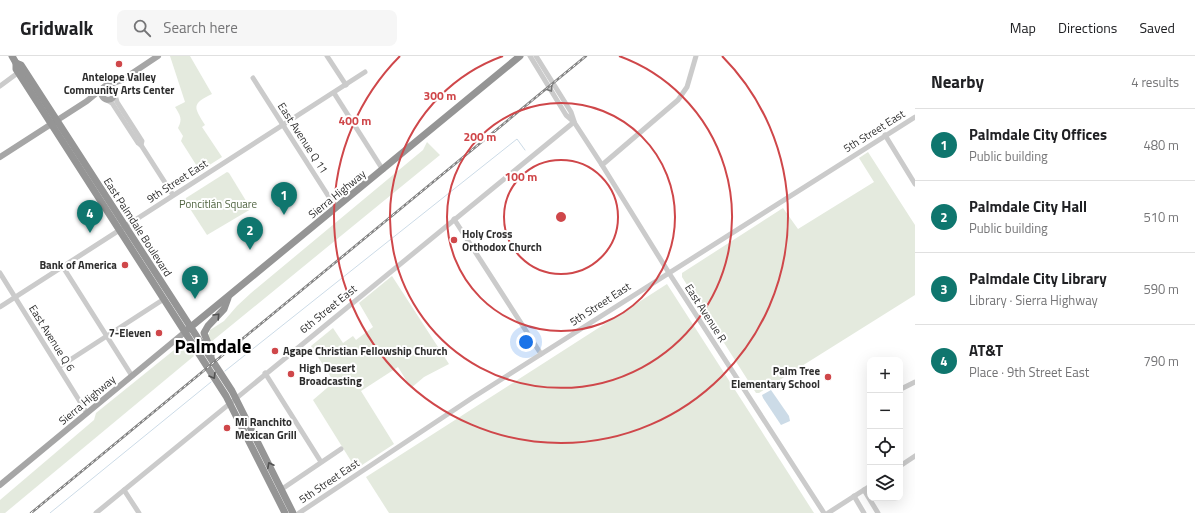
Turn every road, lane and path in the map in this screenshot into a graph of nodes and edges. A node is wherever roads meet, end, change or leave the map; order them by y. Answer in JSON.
{"nodes":[{"id":1,"x":158,"y":56,"type":"edge"},
{"id":2,"x":327,"y":56,"type":"edge"},
{"id":3,"x":520,"y":56,"type":"edge"},
{"id":4,"x":530,"y":56,"type":"edge"},
{"id":5,"x":536,"y":56,"type":"edge"},
{"id":6,"x":696,"y":56,"type":"edge"},
{"id":7,"x":14,"y":59,"type":"edge"},
{"id":8,"x":19,"y":72,"type":"junction"},
{"id":9,"x":365,"y":72,"type":"dead end"},
{"id":10,"x":253,"y":78,"type":"dead end"},
{"id":11,"x":122,"y":80,"type":"junction"},
{"id":12,"x":110,"y":85,"type":"junction"},
{"id":13,"x":346,"y":85,"type":"junction"},
{"id":14,"x":0,"y":86,"type":"edge"},
{"id":15,"x":101,"y":89,"type":"junction"},
{"id":16,"x":115,"y":93,"type":"junction"},
{"id":17,"x":334,"y":93,"type":"junction"},
{"id":18,"x":105,"y":99,"type":"junction"},
{"id":19,"x":87,"y":101,"type":"junction"},
{"id":20,"x":915,"y":116,"type":"edge"},
{"id":21,"x":55,"y":122,"type":"junction"},
{"id":22,"x":574,"y":122,"type":"junction"},
{"id":23,"x":283,"y":125,"type":"junction"},
{"id":24,"x":885,"y":136,"type":"junction"},
{"id":25,"x":141,"y":145,"type":"junction"},
{"id":26,"x":0,"y":157,"type":"edge"},
{"id":27,"x":602,"y":165,"type":"junction"},
{"id":28,"x":383,"y":170,"type":"junction"},
{"id":29,"x":915,"y":184,"type":"edge"},
{"id":30,"x":173,"y":195,"type":"junction"},
{"id":31,"x":336,"y":208,"type":"junction"},
{"id":32,"x":454,"y":219,"type":"junction"},
{"id":33,"x":122,"y":229,"type":"junction"},
{"id":34,"x":62,"y":267,"type":"junction"},
{"id":35,"x":0,"y":273,"type":"edge"},
{"id":36,"x":669,"y":273,"type":"junction"},
{"id":37,"x":15,"y":298,"type":"junction"},
{"id":38,"x":228,"y":298,"type":"junction"},
{"id":39,"x":164,"y":299,"type":"junction"},
{"id":40,"x":0,"y":307,"type":"edge"},
{"id":41,"x":187,"y":330,"type":"junction"},
{"id":42,"x":106,"y":336,"type":"junction"},
{"id":43,"x":541,"y":354,"type":"junction"},
{"id":44,"x":211,"y":360,"type":"junction"},
{"id":45,"x":59,"y":367,"type":"junction"},
{"id":46,"x":265,"y":373,"type":"junction"},
{"id":47,"x":132,"y":376,"type":"junction"},
{"id":48,"x":915,"y":382,"type":"edge"},
{"id":49,"x":903,"y":388,"type":"dead end"},
{"id":50,"x":235,"y":398,"type":"junction"},
{"id":51,"x":229,"y":403,"type":"junction"},
{"id":52,"x":87,"y":414,"type":"junction"},
{"id":53,"x":341,"y":449,"type":"dead end"},
{"id":54,"x":915,"y":456,"type":"edge"},
{"id":55,"x":321,"y":462,"type":"junction"},
{"id":56,"x":902,"y":465,"type":"edge"},
{"id":57,"x":0,"y":485,"type":"edge"},
{"id":58,"x":867,"y":488,"type":"edge"},
{"id":59,"x":282,"y":489,"type":"junction"},
{"id":60,"x":124,"y":490,"type":"junction"},
{"id":61,"x":864,"y":490,"type":"junction"},
{"id":62,"x":854,"y":496,"type":"junction"},
{"id":63,"x":96,"y":513,"type":"edge"},
{"id":64,"x":138,"y":513,"type":"edge"},
{"id":65,"x":285,"y":513,"type":"edge"},
{"id":66,"x":293,"y":513,"type":"edge"},
{"id":67,"x":299,"y":513,"type":"edge"},
{"id":68,"x":824,"y":513,"type":"edge"},
{"id":69,"x":828,"y":513,"type":"edge"},
{"id":70,"x":864,"y":513,"type":"edge"},
{"id":71,"x":878,"y":513,"type":"edge"}],
"edges":[{"from":1,"to":11,"type":"main road"},
{"from":2,"to":13,"type":"street"},
{"from":3,"to":28,"type":"highway","name":"Sierra Highway"},
{"from":4,"to":22,"type":"street","name":"East Avenue R","one_way":true},
{"from":5,"to":22,"type":"street","name":"East Avenue R"},
{"from":6,"to":27,"type":"street"},
{"from":7,"to":8,"type":"highway","name":"East Palmdale Boulevard"},
{"from":7,"to":21,"type":"highway","name":"East Palmdale Boulevard"},
{"from":8,"to":14,"type":"street"},
{"from":8,"to":21,"type":"highway","name":"East Palmdale Boulevard"},
{"from":9,"to":13,"type":"street","name":"9th Street East"},
{"from":10,"to":23,"type":"street","name":"East Avenue Q 11"},
{"from":11,"to":12,"type":"main road"},
{"from":11,"to":16,"type":"main road"},
{"from":12,"to":15,"type":"main road"},
{"from":12,"to":16,"type":"main road"},
{"from":13,"to":17,"type":"street","name":"9th Street East"},
{"from":15,"to":18,"type":"main road"},
{"from":15,"to":19,"type":"main road"},
{"from":16,"to":18,"type":"main road"},
{"from":16,"to":25,"type":"street"},
{"from":17,"to":23,"type":"street","name":"9th Street East"},
{"from":17,"to":28,"type":"street"},
{"from":18,"to":19,"type":"main road"},
{"from":18,"to":25,"type":"street"},
{"from":19,"to":21,"type":"main road"},
{"from":20,"to":24,"type":"street","name":"5th Street East"},
{"from":21,"to":26,"type":"main road"},
{"from":21,"to":33,"type":"highway","name":"East Palmdale Boulevard"},
{"from":22,"to":27,"type":"street","name":"East Avenue R"},
{"from":22,"to":32,"type":"street","name":"6th Street East"},
{"from":23,"to":30,"type":"street","name":"9th Street East"},
{"from":23,"to":31,"type":"street","name":"East Avenue Q 11"},
{"from":24,"to":29,"type":"street"},
{"from":24,"to":36,"type":"street","name":"5th Street East"},
{"from":25,"to":30,"type":"street"},
{"from":27,"to":36,"type":"street","name":"East Avenue R"},
{"from":28,"to":31,"type":"highway","name":"Sierra Highway"},
{"from":30,"to":33,"type":"street","name":"9th Street East"},
{"from":31,"to":38,"type":"highway","name":"Sierra Highway"},
{"from":32,"to":43,"type":"street"},
{"from":32,"to":46,"type":"street","name":"6th Street East"},
{"from":33,"to":34,"type":"street","name":"9th Street East"},
{"from":33,"to":39,"type":"highway","name":"East Palmdale Boulevard"},
{"from":33,"to":41,"type":"highway","name":"East Palmdale Boulevard"},
{"from":34,"to":37,"type":"street","name":"9th Street East"},
{"from":34,"to":42,"type":"street"},
{"from":35,"to":37,"type":"street","name":"East Avenue Q 6"},
{"from":36,"to":43,"type":"street","name":"5th Street East"},
{"from":36,"to":68,"type":"street","name":"East Avenue R"},
{"from":37,"to":40,"type":"street","name":"9th Street East"},
{"from":37,"to":45,"type":"street","name":"East Avenue Q 6"},
{"from":38,"to":41,"type":"highway","name":"Sierra Highway"},
{"from":44,"to":38,"type":"highway","one_way":true},
{"from":39,"to":41,"type":"highway","name":"East Palmdale Boulevard"},
{"from":39,"to":42,"type":"street"},
{"from":41,"to":44,"type":"highway","name":"East Palmdale Boulevard"},
{"from":41,"to":47,"type":"main road","name":"Sierra Highway"},
{"from":41,"to":51,"type":"highway","name":"East Palmdale Boulevard","one_way":true},
{"from":42,"to":45,"type":"street"},
{"from":42,"to":47,"type":"street"},
{"from":43,"to":67,"type":"street","name":"5th Street East"},
{"from":44,"to":50,"type":"highway","name":"East Palmdale Boulevard"},
{"from":45,"to":52,"type":"street","name":"East Avenue Q 6"},
{"from":46,"to":50,"type":"street","name":"6th Street East"},
{"from":46,"to":55,"type":"street"},
{"from":47,"to":52,"type":"main road","name":"Sierra Highway"},
{"from":48,"to":49,"type":"street"},
{"from":50,"to":51,"type":"street","name":"6th Street East"},
{"from":59,"to":50,"type":"highway","name":"East Palmdale Boulevard","one_way":true},
{"from":51,"to":60,"type":"street","name":"6th Street East"},
{"from":51,"to":65,"type":"highway","name":"East Palmdale Boulevard"},
{"from":52,"to":57,"type":"main road","name":"Sierra Highway"},
{"from":53,"to":55,"type":"street"},
{"from":54,"to":56,"type":"street"},
{"from":55,"to":59,"type":"street"},
{"from":58,"to":61,"type":"street"},
{"from":59,"to":66,"type":"highway","name":"East Palmdale Boulevard"},
{"from":60,"to":63,"type":"street","name":"6th Street East"},
{"from":60,"to":64,"type":"street"},
{"from":61,"to":62,"type":"street"},
{"from":61,"to":71,"type":"street"},
{"from":62,"to":69,"type":"street"},
{"from":62,"to":70,"type":"street"}]}
